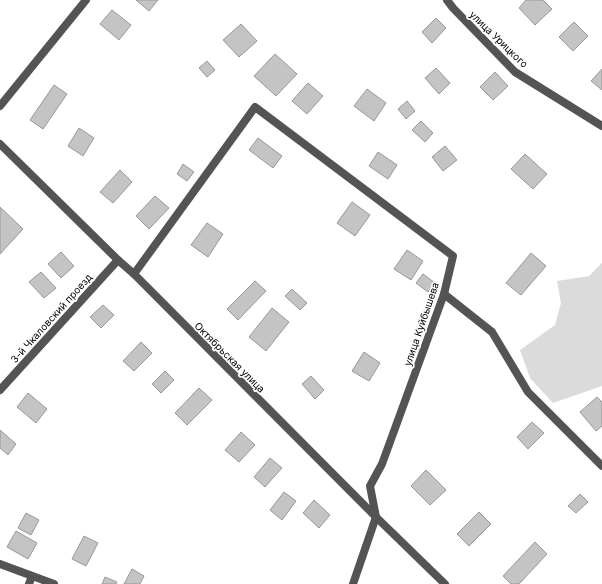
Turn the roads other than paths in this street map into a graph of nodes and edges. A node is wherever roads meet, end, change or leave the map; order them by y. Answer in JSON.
{"nodes":[{"id":1,"x":86,"y":0,"type":"edge"},
{"id":2,"x":447,"y":0,"type":"edge"},
{"id":3,"x":0,"y":106,"type":"edge"},
{"id":4,"x":602,"y":126,"type":"edge"},
{"id":5,"x":0,"y":144,"type":"edge"},
{"id":6,"x":118,"y":260,"type":"junction"},
{"id":7,"x":134,"y":274,"type":"junction"},
{"id":8,"x":444,"y":294,"type":"junction"},
{"id":9,"x":0,"y":390,"type":"edge"},
{"id":10,"x":602,"y":466,"type":"edge"},
{"id":11,"x":376,"y":518,"type":"junction"},
{"id":12,"x":0,"y":564,"type":"edge"},
{"id":13,"x":32,"y":576,"type":"junction"},
{"id":14,"x":29,"y":584,"type":"edge"},
{"id":15,"x":54,"y":584,"type":"edge"},
{"id":16,"x":353,"y":584,"type":"edge"},
{"id":17,"x":445,"y":584,"type":"edge"}],
"edges":[{"from":1,"to":3,"type":"street"},
{"from":2,"to":4,"type":"street","name":"улица Урицкого"},
{"from":5,"to":6,"type":"street","name":"Октябрьская улица"},
{"from":6,"to":7,"type":"street","name":"Октябрьская улица"},
{"from":6,"to":9,"type":"street","name":"3-й Чкаловский проезд"},
{"from":7,"to":8,"type":"street","name":"улица Куйбышева"},
{"from":7,"to":11,"type":"street","name":"Октябрьская улица"},
{"from":8,"to":10,"type":"street"},
{"from":8,"to":11,"type":"street","name":"улица Куйбышева"},
{"from":11,"to":16,"type":"street"},
{"from":11,"to":17,"type":"street","name":"Октябрьская улица"},
{"from":12,"to":13,"type":"street"},
{"from":13,"to":14,"type":"street"},
{"from":13,"to":15,"type":"street"}]}
